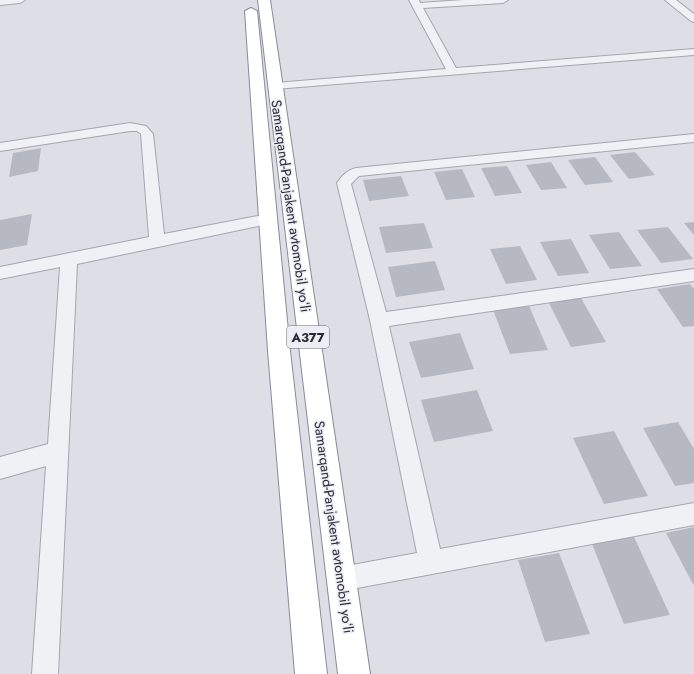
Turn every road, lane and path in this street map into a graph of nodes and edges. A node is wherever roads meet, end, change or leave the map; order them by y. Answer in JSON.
{"nodes":[{"id":1,"x":20,"y":0,"type":"edge"},
{"id":2,"x":250,"y":0,"type":"edge"},
{"id":3,"x":264,"y":0,"type":"edge"},
{"id":4,"x":503,"y":0,"type":"edge"},
{"id":5,"x":670,"y":0,"type":"edge"},
{"id":6,"x":0,"y":2,"type":"edge"},
{"id":7,"x":415,"y":3,"type":"edge"},
{"id":8,"x":694,"y":19,"type":"edge"},
{"id":9,"x":694,"y":52,"type":"edge"},
{"id":10,"x":453,"y":72,"type":"junction"},
{"id":11,"x":275,"y":86,"type":"junction"},
{"id":12,"x":694,"y":138,"type":"edge"},
{"id":13,"x":0,"y":147,"type":"edge"},
{"id":14,"x":268,"y":218,"type":"junction"},
{"id":15,"x":157,"y":241,"type":"junction"},
{"id":16,"x":69,"y":259,"type":"junction"},
{"id":17,"x":0,"y":273,"type":"edge"},
{"id":18,"x":694,"y":275,"type":"edge"},
{"id":19,"x":379,"y":320,"type":"junction"},
{"id":20,"x":309,"y":343,"type":"junction"},
{"id":21,"x":279,"y":351,"type":"junction"},
{"id":22,"x":58,"y":452,"type":"junction"},
{"id":23,"x":0,"y":468,"type":"edge"},
{"id":24,"x":694,"y":514,"type":"edge"},
{"id":25,"x":431,"y":562,"type":"junction"},
{"id":26,"x":341,"y":579,"type":"junction"},
{"id":27,"x":45,"y":674,"type":"edge"},
{"id":28,"x":311,"y":674,"type":"edge"},
{"id":29,"x":354,"y":674,"type":"edge"}],
"edges":[{"from":1,"to":6,"type":"street"},
{"from":2,"to":14,"type":"highway","number":"A377"},
{"from":3,"to":11,"type":"highway","name":"Samarqand-Panjakent avtomobil yoʻli","number":"A377"},
{"from":4,"to":7,"type":"street"},
{"from":5,"to":8,"type":"street"},
{"from":7,"to":10,"type":"street"},
{"from":9,"to":10,"type":"street"},
{"from":10,"to":11,"type":"street"},
{"from":11,"to":20,"type":"highway","name":"Samarqand-Panjakent avtomobil yoʻli","number":"A377"},
{"from":12,"to":19,"type":"street"},
{"from":13,"to":15,"type":"street"},
{"from":14,"to":15,"type":"street"},
{"from":14,"to":21,"type":"highway","number":"A377"},
{"from":15,"to":16,"type":"street"},
{"from":16,"to":17,"type":"street"},
{"from":16,"to":22,"type":"street"},
{"from":18,"to":19,"type":"street"},
{"from":19,"to":25,"type":"street"},
{"from":20,"to":21,"type":"highway"},
{"from":20,"to":26,"type":"highway","name":"Samarqand-Panjakent avtomobil yoʻli","number":"A377"},
{"from":21,"to":28,"type":"highway","number":"A377"},
{"from":22,"to":23,"type":"street"},
{"from":22,"to":27,"type":"street"},
{"from":24,"to":25,"type":"street"},
{"from":25,"to":26,"type":"street"},
{"from":26,"to":29,"type":"highway","name":"Samarqand-Panjakent avtomobil yoʻli","number":"A377"}]}
